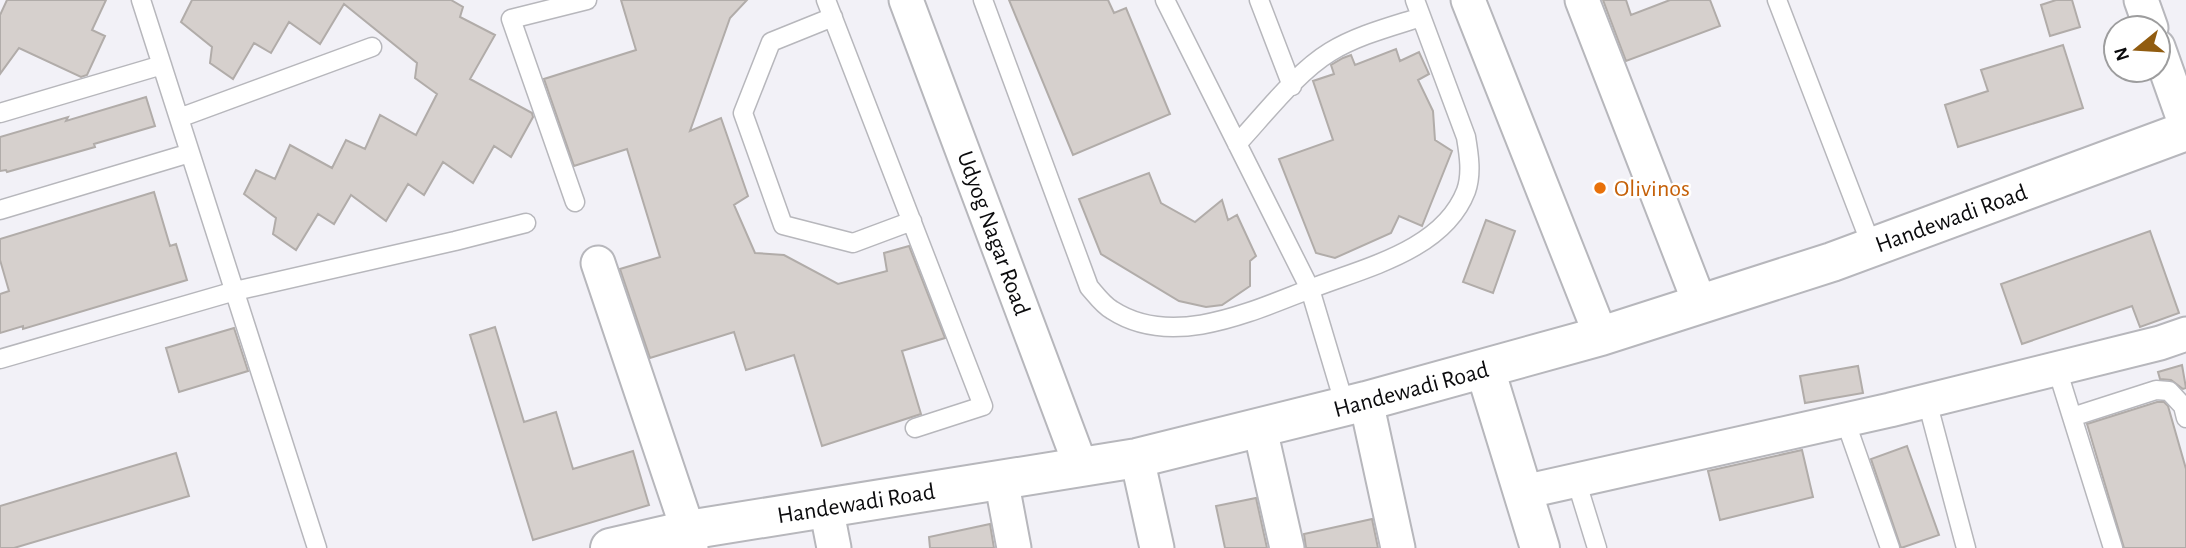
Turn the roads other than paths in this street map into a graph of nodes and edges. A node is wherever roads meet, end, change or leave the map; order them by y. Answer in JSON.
{"nodes":[{"id":1,"x":141,"y":0,"type":"edge"},
{"id":2,"x":587,"y":0,"type":"edge"},
{"id":3,"x":906,"y":0,"type":"edge"},
{"id":4,"x":982,"y":0,"type":"edge"},
{"id":5,"x":1165,"y":0,"type":"edge"},
{"id":6,"x":1259,"y":0,"type":"edge"},
{"id":7,"x":1468,"y":0,"type":"edge"},
{"id":8,"x":1582,"y":0,"type":"edge"},
{"id":9,"x":1777,"y":0,"type":"edge"},
{"id":10,"x":829,"y":8,"type":"edge"},
{"id":11,"x":1418,"y":8,"type":"edge"},
{"id":12,"x":372,"y":47,"type":"dead end"},
{"id":13,"x":162,"y":65,"type":"junction"},
{"id":14,"x":2171,"y":84,"type":"edge"},
{"id":15,"x":1292,"y":86,"type":"junction"},
{"id":16,"x":0,"y":113,"type":"edge"},
{"id":17,"x":179,"y":118,"type":"junction"},
{"id":18,"x":2186,"y":129,"type":"edge"},
{"id":19,"x":1237,"y":144,"type":"junction"},
{"id":20,"x":190,"y":153,"type":"junction"},
{"id":21,"x":575,"y":202,"type":"dead end"},
{"id":22,"x":0,"y":210,"type":"edge"},
{"id":23,"x":912,"y":221,"type":"junction"},
{"id":24,"x":526,"y":223,"type":"dead end"},
{"id":25,"x":1872,"y":247,"type":"junction"},
{"id":26,"x":598,"y":263,"type":"dead end"},
{"id":27,"x":1310,"y":289,"type":"junction"},
{"id":28,"x":235,"y":291,"type":"junction"},
{"id":29,"x":1700,"y":304,"type":"junction"},
{"id":30,"x":2186,"y":334,"type":"edge"},
{"id":31,"x":1601,"y":336,"type":"junction"},
{"id":32,"x":0,"y":359,"type":"edge"},
{"id":33,"x":1485,"y":369,"type":"junction"},
{"id":34,"x":2057,"y":369,"type":"junction"},
{"id":35,"x":1927,"y":401,"type":"junction"},
{"id":36,"x":1355,"y":403,"type":"junction"},
{"id":37,"x":2072,"y":417,"type":"junction"},
{"id":38,"x":2186,"y":418,"type":"edge"},
{"id":39,"x":1844,"y":420,"type":"junction"},
{"id":40,"x":915,"y":428,"type":"dead end"},
{"id":41,"x":1260,"y":429,"type":"junction"},
{"id":42,"x":1137,"y":458,"type":"junction"},
{"id":43,"x":1081,"y":467,"type":"junction"},
{"id":44,"x":1001,"y":479,"type":"junction"},
{"id":45,"x":1576,"y":480,"type":"junction"},
{"id":46,"x":1524,"y":492,"type":"junction"},
{"id":47,"x":826,"y":507,"type":"junction"},
{"id":48,"x":689,"y":539,"type":"edge"},
{"id":49,"x":317,"y":548,"type":"edge"},
{"id":50,"x":610,"y":548,"type":"edge"},
{"id":51,"x":834,"y":548,"type":"edge"},
{"id":52,"x":1014,"y":548,"type":"edge"},
{"id":53,"x":1157,"y":548,"type":"edge"},
{"id":54,"x":1287,"y":548,"type":"edge"},
{"id":55,"x":1398,"y":548,"type":"edge"},
{"id":56,"x":1540,"y":548,"type":"edge"},
{"id":57,"x":1597,"y":548,"type":"edge"},
{"id":58,"x":1890,"y":548,"type":"edge"},
{"id":59,"x":1966,"y":548,"type":"edge"},
{"id":60,"x":2113,"y":548,"type":"edge"}],
"edges":[{"from":1,"to":13,"type":"lane"},
{"from":2,"to":21,"type":"lane"},
{"from":3,"to":43,"type":"street","name":"Udyog Nagar Road"},
{"from":4,"to":27,"type":"lane"},
{"from":5,"to":19,"type":"lane"},
{"from":6,"to":15,"type":"lane"},
{"from":7,"to":31,"type":"street"},
{"from":8,"to":29,"type":"street"},
{"from":9,"to":25,"type":"lane"},
{"from":10,"to":23,"type":"lane"},
{"from":10,"to":23,"type":"lane"},
{"from":11,"to":15,"type":"lane"},
{"from":11,"to":27,"type":"lane"},
{"from":12,"to":17,"type":"lane"},
{"from":13,"to":16,"type":"lane"},
{"from":13,"to":17,"type":"lane"},
{"from":14,"to":18,"type":"street"},
{"from":15,"to":19,"type":"lane"},
{"from":17,"to":20,"type":"lane"},
{"from":18,"to":25,"type":"main road","name":"Handewadi Road"},
{"from":19,"to":27,"type":"lane"},
{"from":20,"to":22,"type":"lane"},
{"from":20,"to":28,"type":"lane"},
{"from":23,"to":40,"type":"lane"},
{"from":24,"to":28,"type":"lane"},
{"from":25,"to":29,"type":"main road","name":"Handewadi Road"},
{"from":26,"to":48,"type":"street"},
{"from":27,"to":36,"type":"lane"},
{"from":28,"to":32,"type":"lane"},
{"from":28,"to":49,"type":"lane"},
{"from":29,"to":31,"type":"main road","name":"Handewadi Road"},
{"from":30,"to":34,"type":"street"},
{"from":31,"to":33,"type":"main road","name":"Handewadi Road"},
{"from":33,"to":36,"type":"main road","name":"Handewadi Road"},
{"from":33,"to":46,"type":"main road"},
{"from":34,"to":35,"type":"street"},
{"from":34,"to":37,"type":"lane"},
{"from":35,"to":39,"type":"street"},
{"from":35,"to":59,"type":"lane"},
{"from":36,"to":41,"type":"main road","name":"Handewadi Road"},
{"from":36,"to":55,"type":"street"},
{"from":37,"to":38,"type":"lane"},
{"from":37,"to":60,"type":"lane"},
{"from":39,"to":45,"type":"street"},
{"from":39,"to":58,"type":"lane"},
{"from":41,"to":42,"type":"main road","name":"Handewadi Road"},
{"from":41,"to":54,"type":"street"},
{"from":42,"to":43,"type":"main road","name":"Handewadi Road"},
{"from":42,"to":53,"type":"street"},
{"from":43,"to":44,"type":"main road","name":"Handewadi Road"},
{"from":44,"to":47,"type":"main road","name":"Handewadi Road"},
{"from":44,"to":52,"type":"street"},
{"from":45,"to":46,"type":"street"},
{"from":45,"to":57,"type":"lane"},
{"from":46,"to":56,"type":"main road"},
{"from":47,"to":48,"type":"main road","name":"Handewadi Road"},
{"from":47,"to":51,"type":"street"},
{"from":48,"to":50,"type":"main road","name":"Handewadi Road"}]}
